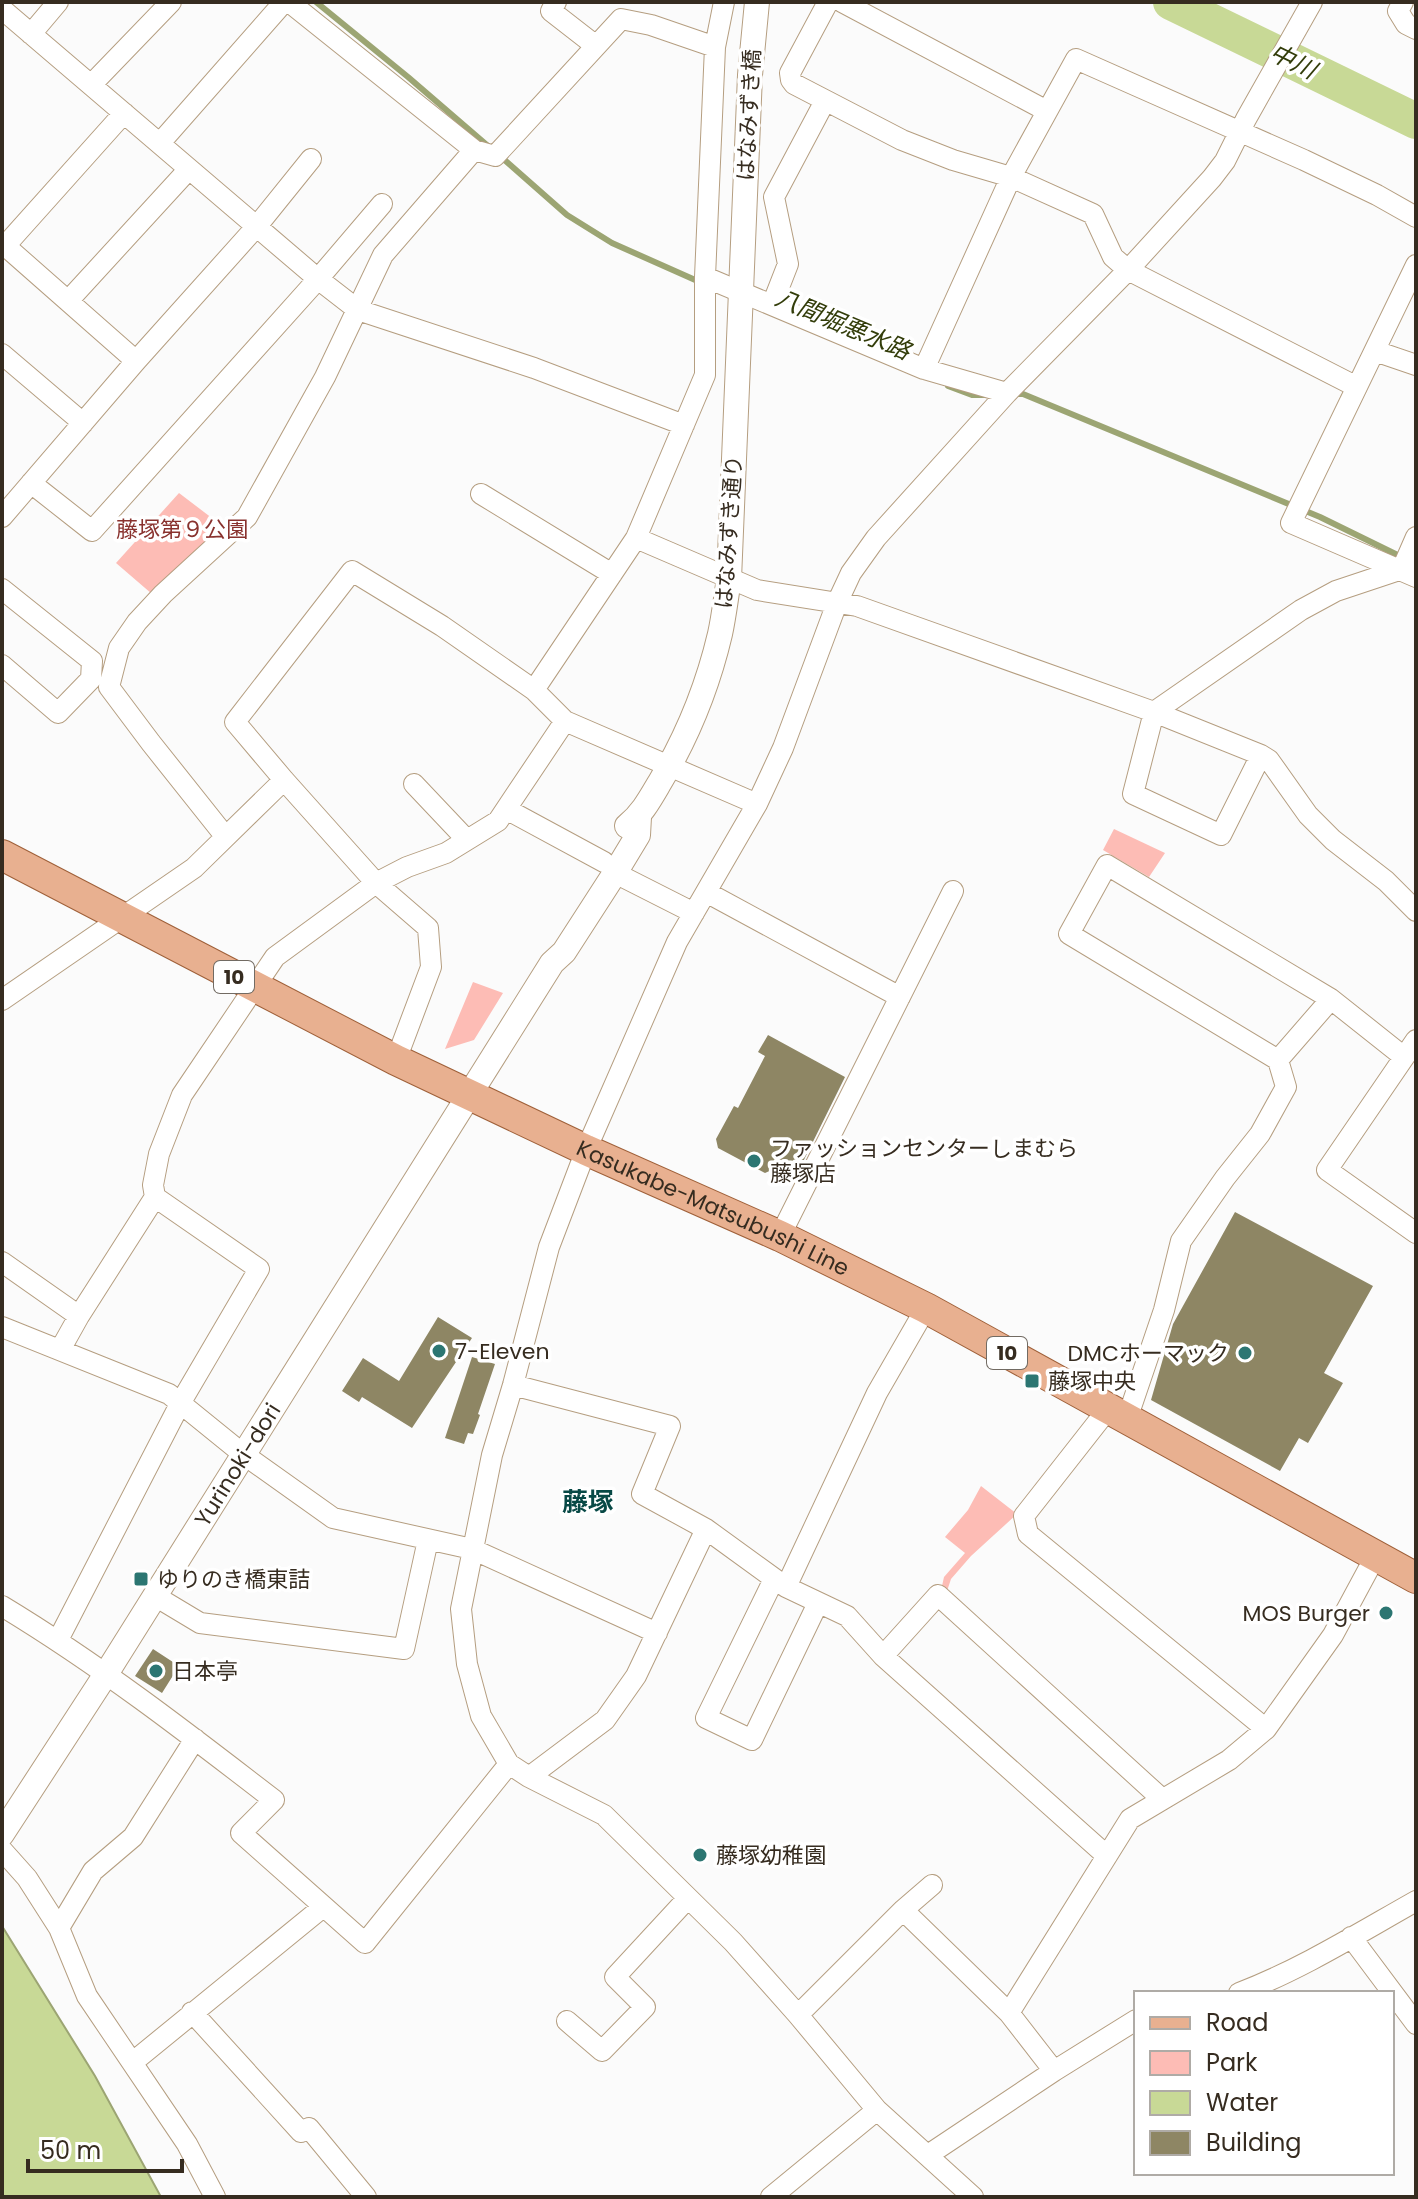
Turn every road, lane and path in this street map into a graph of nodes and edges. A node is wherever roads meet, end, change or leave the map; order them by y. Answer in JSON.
{"nodes":[{"id":1,"x":58,"y":2,"type":"edge"},
{"id":2,"x":171,"y":2,"type":"edge"},
{"id":3,"x":286,"y":2,"type":"edge"},
{"id":4,"x":556,"y":2,"type":"edge"},
{"id":5,"x":724,"y":2,"type":"edge"},
{"id":6,"x":757,"y":2,"type":"edge"},
{"id":7,"x":828,"y":2,"type":"edge"},
{"id":8,"x":842,"y":2,"type":"edge"},
{"id":9,"x":1312,"y":2,"type":"edge"},
{"id":10,"x":1403,"y":2,"type":"edge"},
{"id":11,"x":2,"y":9,"type":"edge"},
{"id":12,"x":1416,"y":29,"type":"edge"},
{"id":13,"x":31,"y":34,"type":"junction"},
{"id":14,"x":596,"y":46,"type":"junction"},
{"id":15,"x":715,"y":47,"type":"junction"},
{"id":16,"x":91,"y":85,"type":"junction"},
{"id":17,"x":825,"y":101,"type":"junction"},
{"id":18,"x":1047,"y":111,"type":"junction"},
{"id":19,"x":124,"y":113,"type":"junction"},
{"id":20,"x":1243,"y":124,"type":"junction"},
{"id":21,"x":160,"y":143,"type":"junction"},
{"id":22,"x":474,"y":150,"type":"junction"},
{"id":23,"x":311,"y":159,"type":"dead end"},
{"id":24,"x":189,"y":169,"type":"junction"},
{"id":25,"x":1011,"y":177,"type":"junction"},
{"id":26,"x":382,"y":204,"type":"dead end"},
{"id":27,"x":1416,"y":217,"type":"edge"},
{"id":28,"x":257,"y":226,"type":"junction"},
{"id":29,"x":743,"y":229,"type":"joint"},
{"id":30,"x":4,"y":244,"type":"edge"},
{"id":31,"x":1416,"y":265,"type":"edge"},
{"id":32,"x":1128,"y":270,"type":"junction"},
{"id":33,"x":318,"y":279,"type":"junction"},
{"id":34,"x":706,"y":285,"type":"junction"},
{"id":35,"x":742,"y":289,"type":"junction"},
{"id":36,"x":68,"y":301,"type":"junction"},
{"id":37,"x":772,"y":305,"type":"junction"},
{"id":38,"x":358,"y":310,"type":"junction"},
{"id":39,"x":1375,"y":351,"type":"junction"},
{"id":40,"x":2,"y":354,"type":"edge"},
{"id":41,"x":136,"y":361,"type":"junction"},
{"id":42,"x":1416,"y":365,"type":"edge"},
{"id":43,"x":924,"y":369,"type":"junction"},
{"id":44,"x":1357,"y":387,"type":"junction"},
{"id":45,"x":1007,"y":393,"type":"junction"},
{"id":46,"x":83,"y":423,"type":"junction"},
{"id":47,"x":684,"y":425,"type":"junction"},
{"id":48,"x":31,"y":483,"type":"junction"},
{"id":49,"x":481,"y":494,"type":"dead end"},
{"id":50,"x":2,"y":517,"type":"edge"},
{"id":51,"x":1416,"y":537,"type":"edge"},
{"id":52,"x":636,"y":538,"type":"junction"},
{"id":53,"x":1409,"y":573,"type":"edge"},
{"id":54,"x":612,"y":574,"type":"junction"},
{"id":55,"x":729,"y":579,"type":"junction"},
{"id":56,"x":2,"y":589,"type":"edge"},
{"id":57,"x":837,"y":603,"type":"junction"},
{"id":58,"x":2,"y":665,"type":"edge"},
{"id":59,"x":534,"y":690,"type":"junction"},
{"id":60,"x":1154,"y":712,"type":"junction"},
{"id":61,"x":565,"y":721,"type":"junction"},
{"id":62,"x":1261,"y":755,"type":"junction"},
{"id":63,"x":670,"y":765,"type":"junction"},
{"id":64,"x":284,"y":780,"type":"junction"},
{"id":65,"x":414,"y":784,"type":"dead end"},
{"id":66,"x":757,"y":804,"type":"junction"},
{"id":67,"x":506,"y":809,"type":"junction"},
{"id":68,"x":225,"y":836,"type":"junction"},
{"id":69,"x":467,"y":840,"type":"junction"},
{"id":70,"x":2,"y":855,"type":"edge"},
{"id":71,"x":610,"y":867,"type":"junction"},
{"id":72,"x":376,"y":883,"type":"junction"},
{"id":73,"x":953,"y":891,"type":"dead end"},
{"id":74,"x":706,"y":892,"type":"junction"},
{"id":75,"x":1416,"y":911,"type":"edge"},
{"id":76,"x":694,"y":913,"type":"junction"},
{"id":77,"x":121,"y":917,"type":"junction"},
{"id":78,"x":255,"y":988,"type":"junction"},
{"id":79,"x":900,"y":997,"type":"junction"},
{"id":80,"x":1331,"y":999,"type":"junction"},
{"id":81,"x":2,"y":1000,"type":"edge"},
{"id":82,"x":1416,"y":1040,"type":"edge"},
{"id":83,"x":1404,"y":1057,"type":"junction"},
{"id":84,"x":396,"y":1060,"type":"junction"},
{"id":85,"x":1278,"y":1060,"type":"junction"},
{"id":86,"x":469,"y":1094,"type":"junction"},
{"id":87,"x":586,"y":1150,"type":"junction"},
{"id":88,"x":155,"y":1197,"type":"junction"},
{"id":89,"x":1416,"y":1233,"type":"edge"},
{"id":90,"x":780,"y":1236,"type":"junction"},
{"id":91,"x":2,"y":1262,"type":"edge"},
{"id":92,"x":926,"y":1308,"type":"junction"},
{"id":93,"x":79,"y":1316,"type":"junction"},
{"id":94,"x":2,"y":1327,"type":"edge"},
{"id":95,"x":60,"y":1350,"type":"junction"},
{"id":96,"x":513,"y":1385,"type":"junction"},
{"id":97,"x":181,"y":1402,"type":"junction"},
{"id":98,"x":1118,"y":1414,"type":"junction"},
{"id":99,"x":243,"y":1454,"type":"junction"},
{"id":100,"x":706,"y":1529,"type":"junction"},
{"id":101,"x":428,"y":1540,"type":"junction"},
{"id":102,"x":472,"y":1549,"type":"junction"},
{"id":103,"x":1375,"y":1557,"type":"junction"},
{"id":104,"x":1416,"y":1578,"type":"edge"},
{"id":105,"x":780,"y":1583,"type":"junction"},
{"id":106,"x":155,"y":1596,"type":"junction"},
{"id":107,"x":818,"y":1603,"type":"junction"},
{"id":108,"x":2,"y":1606,"type":"edge"},
{"id":109,"x":657,"y":1633,"type":"junction"},
{"id":110,"x":58,"y":1640,"type":"junction"},
{"id":111,"x":883,"y":1656,"type":"junction"},
{"id":112,"x":106,"y":1674,"type":"junction"},
{"id":113,"x":1266,"y":1729,"type":"junction"},
{"id":114,"x":195,"y":1739,"type":"junction"},
{"id":115,"x":509,"y":1764,"type":"junction"},
{"id":116,"x":529,"y":1777,"type":"junction"},
{"id":117,"x":1162,"y":1799,"type":"junction"},
{"id":118,"x":2,"y":1834,"type":"edge"},
{"id":119,"x":2,"y":1850,"type":"edge"},
{"id":120,"x":1107,"y":1856,"type":"junction"},
{"id":121,"x":932,"y":1885,"type":"dead end"},
{"id":122,"x":688,"y":1898,"type":"junction"},
{"id":123,"x":1416,"y":1901,"type":"edge"},
{"id":124,"x":323,"y":1907,"type":"junction"},
{"id":125,"x":903,"y":1910,"type":"junction"},
{"id":126,"x":59,"y":1928,"type":"junction"},
{"id":127,"x":1351,"y":1937,"type":"junction"},
{"id":128,"x":1244,"y":1991,"type":"edge"},
{"id":129,"x":1391,"y":1991,"type":"edge"},
{"id":130,"x":1394,"y":1995,"type":"edge"},
{"id":131,"x":192,"y":2012,"type":"junction"},
{"id":132,"x":1009,"y":2013,"type":"junction"},
{"id":133,"x":798,"y":2015,"type":"junction"},
{"id":134,"x":567,"y":2021,"type":"dead end"},
{"id":135,"x":1134,"y":2021,"type":"edge"},
{"id":136,"x":1416,"y":2024,"type":"edge"},
{"id":137,"x":133,"y":2062,"type":"junction"},
{"id":138,"x":1054,"y":2071,"type":"junction"},
{"id":139,"x":877,"y":2110,"type":"junction"},
{"id":140,"x":928,"y":2155,"type":"junction"},
{"id":141,"x":215,"y":2197,"type":"edge"},
{"id":142,"x":366,"y":2197,"type":"edge"},
{"id":143,"x":771,"y":2197,"type":"edge"},
{"id":144,"x":973,"y":2197,"type":"edge"}],
"edges":[{"from":1,"to":13,"type":"street"},
{"from":2,"to":16,"type":"street"},
{"from":3,"to":21,"type":"street"},
{"from":3,"to":22,"type":"street"},
{"from":4,"to":14,"type":"street"},
{"from":5,"to":15,"type":"street"},
{"from":6,"to":29,"type":"street","name":"はなみずき橋"},
{"from":7,"to":17,"type":"street"},
{"from":8,"to":18,"type":"street"},
{"from":9,"to":20,"type":"street"},
{"from":10,"to":12,"type":"street"},
{"from":11,"to":13,"type":"street"},
{"from":13,"to":16,"type":"street"},
{"from":14,"to":15,"type":"street"},
{"from":14,"to":22,"type":"street"},
{"from":15,"to":34,"type":"street"},
{"from":16,"to":19,"type":"street"},
{"from":17,"to":25,"type":"street"},
{"from":17,"to":37,"type":"street"},
{"from":18,"to":20,"type":"street"},
{"from":18,"to":25,"type":"street"},
{"from":19,"to":21,"type":"street"},
{"from":19,"to":30,"type":"street"},
{"from":20,"to":27,"type":"street"},
{"from":20,"to":32,"type":"street"},
{"from":21,"to":24,"type":"street"},
{"from":22,"to":38,"type":"street"},
{"from":23,"to":28,"type":"street"},
{"from":24,"to":28,"type":"street"},
{"from":24,"to":36,"type":"street"},
{"from":25,"to":32,"type":"street"},
{"from":25,"to":43,"type":"street"},
{"from":26,"to":33,"type":"street"},
{"from":28,"to":33,"type":"street"},
{"from":28,"to":41,"type":"street"},
{"from":29,"to":35,"type":"street","name":"はなみずき通り"},
{"from":30,"to":36,"type":"street"},
{"from":31,"to":39,"type":"street"},
{"from":32,"to":44,"type":"street"},
{"from":32,"to":45,"type":"street"},
{"from":33,"to":38,"type":"street"},
{"from":33,"to":48,"type":"street"},
{"from":34,"to":35,"type":"street"},
{"from":34,"to":47,"type":"street"},
{"from":35,"to":37,"type":"street"},
{"from":35,"to":55,"type":"street","name":"はなみずき通り"},
{"from":36,"to":41,"type":"street"},
{"from":37,"to":43,"type":"street"},
{"from":38,"to":47,"type":"street"},
{"from":38,"to":68,"type":"street"},
{"from":39,"to":42,"type":"street"},
{"from":39,"to":44,"type":"street"},
{"from":40,"to":46,"type":"street"},
{"from":41,"to":46,"type":"street"},
{"from":43,"to":45,"type":"street"},
{"from":44,"to":53,"type":"street"},
{"from":45,"to":57,"type":"street"},
{"from":46,"to":48,"type":"street"},
{"from":47,"to":52,"type":"street"},
{"from":48,"to":50,"type":"street"},
{"from":49,"to":54,"type":"street"},
{"from":51,"to":53,"type":"street"},
{"from":52,"to":54,"type":"street"},
{"from":52,"to":55,"type":"street"},
{"from":53,"to":60,"type":"street"},
{"from":54,"to":59,"type":"street"},
{"from":55,"to":57,"type":"street"},
{"from":55,"to":63,"type":"street","name":"はなみずき通り"},
{"from":56,"to":58,"type":"street"},
{"from":57,"to":60,"type":"street"},
{"from":57,"to":66,"type":"street"},
{"from":59,"to":61,"type":"street"},
{"from":59,"to":64,"type":"street"},
{"from":60,"to":62,"type":"street"},
{"from":60,"to":62,"type":"street"},
{"from":61,"to":63,"type":"street"},
{"from":61,"to":67,"type":"street"},
{"from":62,"to":75,"type":"street"},
{"from":63,"to":66,"type":"street"},
{"from":63,"to":71,"type":"street","name":"はなみずき通り"},
{"from":64,"to":68,"type":"street"},
{"from":64,"to":72,"type":"street"},
{"from":65,"to":69,"type":"street"},
{"from":66,"to":74,"type":"street"},
{"from":67,"to":69,"type":"street"},
{"from":67,"to":71,"type":"street"},
{"from":68,"to":77,"type":"street"},
{"from":69,"to":72,"type":"street"},
{"from":70,"to":77,"type":"main road","name":"Kasukabe-Matsubushi Line","number":"10"},
{"from":71,"to":76,"type":"street"},
{"from":71,"to":86,"type":"street","name":"はなみずき通り"},
{"from":72,"to":78,"type":"street"},
{"from":72,"to":84,"type":"street"},
{"from":73,"to":79,"type":"street"},
{"from":74,"to":76,"type":"street"},
{"from":74,"to":79,"type":"street"},
{"from":76,"to":87,"type":"street"},
{"from":77,"to":78,"type":"main road","name":"Kasukabe-Matsubushi Line","number":"10"},
{"from":77,"to":81,"type":"street"},
{"from":78,"to":84,"type":"main road","name":"Kasukabe-Matsubushi Line","number":"10"},
{"from":78,"to":88,"type":"street"},
{"from":79,"to":90,"type":"street"},
{"from":80,"to":83,"type":"street"},
{"from":80,"to":85,"type":"street"},
{"from":80,"to":85,"type":"street"},
{"from":82,"to":83,"type":"street"},
{"from":83,"to":89,"type":"street"},
{"from":84,"to":86,"type":"main road","name":"Kasukabe-Matsubushi Line","number":"10"},
{"from":85,"to":98,"type":"street"},
{"from":86,"to":87,"type":"main road","name":"Kasukabe-Matsubushi Line","number":"10"},
{"from":86,"to":99,"type":"street","name":"Yurinoki-dori"},
{"from":87,"to":90,"type":"main road","name":"Kasukabe-Matsubushi Line","number":"10"},
{"from":87,"to":96,"type":"street"},
{"from":88,"to":93,"type":"street"},
{"from":88,"to":97,"type":"street"},
{"from":90,"to":92,"type":"main road","name":"Kasukabe-Matsubushi Line","number":"10"},
{"from":91,"to":93,"type":"street"},
{"from":92,"to":98,"type":"main road","name":"Kasukabe-Matsubushi Line","number":"10"},
{"from":92,"to":105,"type":"street"},
{"from":93,"to":95,"type":"street"},
{"from":94,"to":95,"type":"street"},
{"from":95,"to":97,"type":"street"},
{"from":96,"to":100,"type":"street"},
{"from":96,"to":102,"type":"street"},
{"from":97,"to":99,"type":"street"},
{"from":97,"to":110,"type":"street"},
{"from":98,"to":103,"type":"main road","name":"Kasukabe-Matsubushi Line","number":"10"},
{"from":98,"to":113,"type":"street"},
{"from":99,"to":101,"type":"street"},
{"from":99,"to":106,"type":"street","name":"Yurinoki-dori"},
{"from":100,"to":105,"type":"street"},
{"from":100,"to":109,"type":"street"},
{"from":101,"to":102,"type":"street"},
{"from":101,"to":106,"type":"street"},
{"from":102,"to":109,"type":"street"},
{"from":102,"to":115,"type":"street"},
{"from":103,"to":104,"type":"main road","name":"Kasukabe-Matsubushi Line","number":"10"},
{"from":103,"to":113,"type":"street"},
{"from":105,"to":107,"type":"street"},
{"from":105,"to":107,"type":"street"},
{"from":106,"to":112,"type":"street","name":"Yurinoki-dori"},
{"from":107,"to":111,"type":"street"},
{"from":108,"to":110,"type":"street"},
{"from":109,"to":116,"type":"street"},
{"from":110,"to":112,"type":"street"},
{"from":111,"to":117,"type":"street"},
{"from":111,"to":120,"type":"street"},
{"from":112,"to":114,"type":"street"},
{"from":112,"to":118,"type":"street","name":"Yurinoki-dori"},
{"from":113,"to":117,"type":"street"},
{"from":114,"to":124,"type":"street"},
{"from":114,"to":126,"type":"street"},
{"from":115,"to":116,"type":"street"},
{"from":115,"to":124,"type":"street"},
{"from":116,"to":122,"type":"street"},
{"from":117,"to":120,"type":"street"},
{"from":119,"to":126,"type":"street"},
{"from":120,"to":132,"type":"street"},
{"from":121,"to":125,"type":"street"},
{"from":122,"to":133,"type":"street"},
{"from":122,"to":134,"type":"street"},
{"from":123,"to":127,"type":"street"},
{"from":124,"to":131,"type":"street"},
{"from":125,"to":132,"type":"street"},
{"from":125,"to":133,"type":"street"},
{"from":126,"to":137,"type":"street"},
{"from":127,"to":128,"type":"street"},
{"from":127,"to":129,"type":"street"},
{"from":130,"to":136,"type":"street"},
{"from":131,"to":137,"type":"street"},
{"from":131,"to":142,"type":"street"},
{"from":132,"to":138,"type":"street"},
{"from":133,"to":139,"type":"street"},
{"from":135,"to":138,"type":"street"},
{"from":137,"to":141,"type":"street"},
{"from":138,"to":140,"type":"street"},
{"from":139,"to":140,"type":"street"},
{"from":139,"to":143,"type":"street"},
{"from":140,"to":144,"type":"street"}]}
